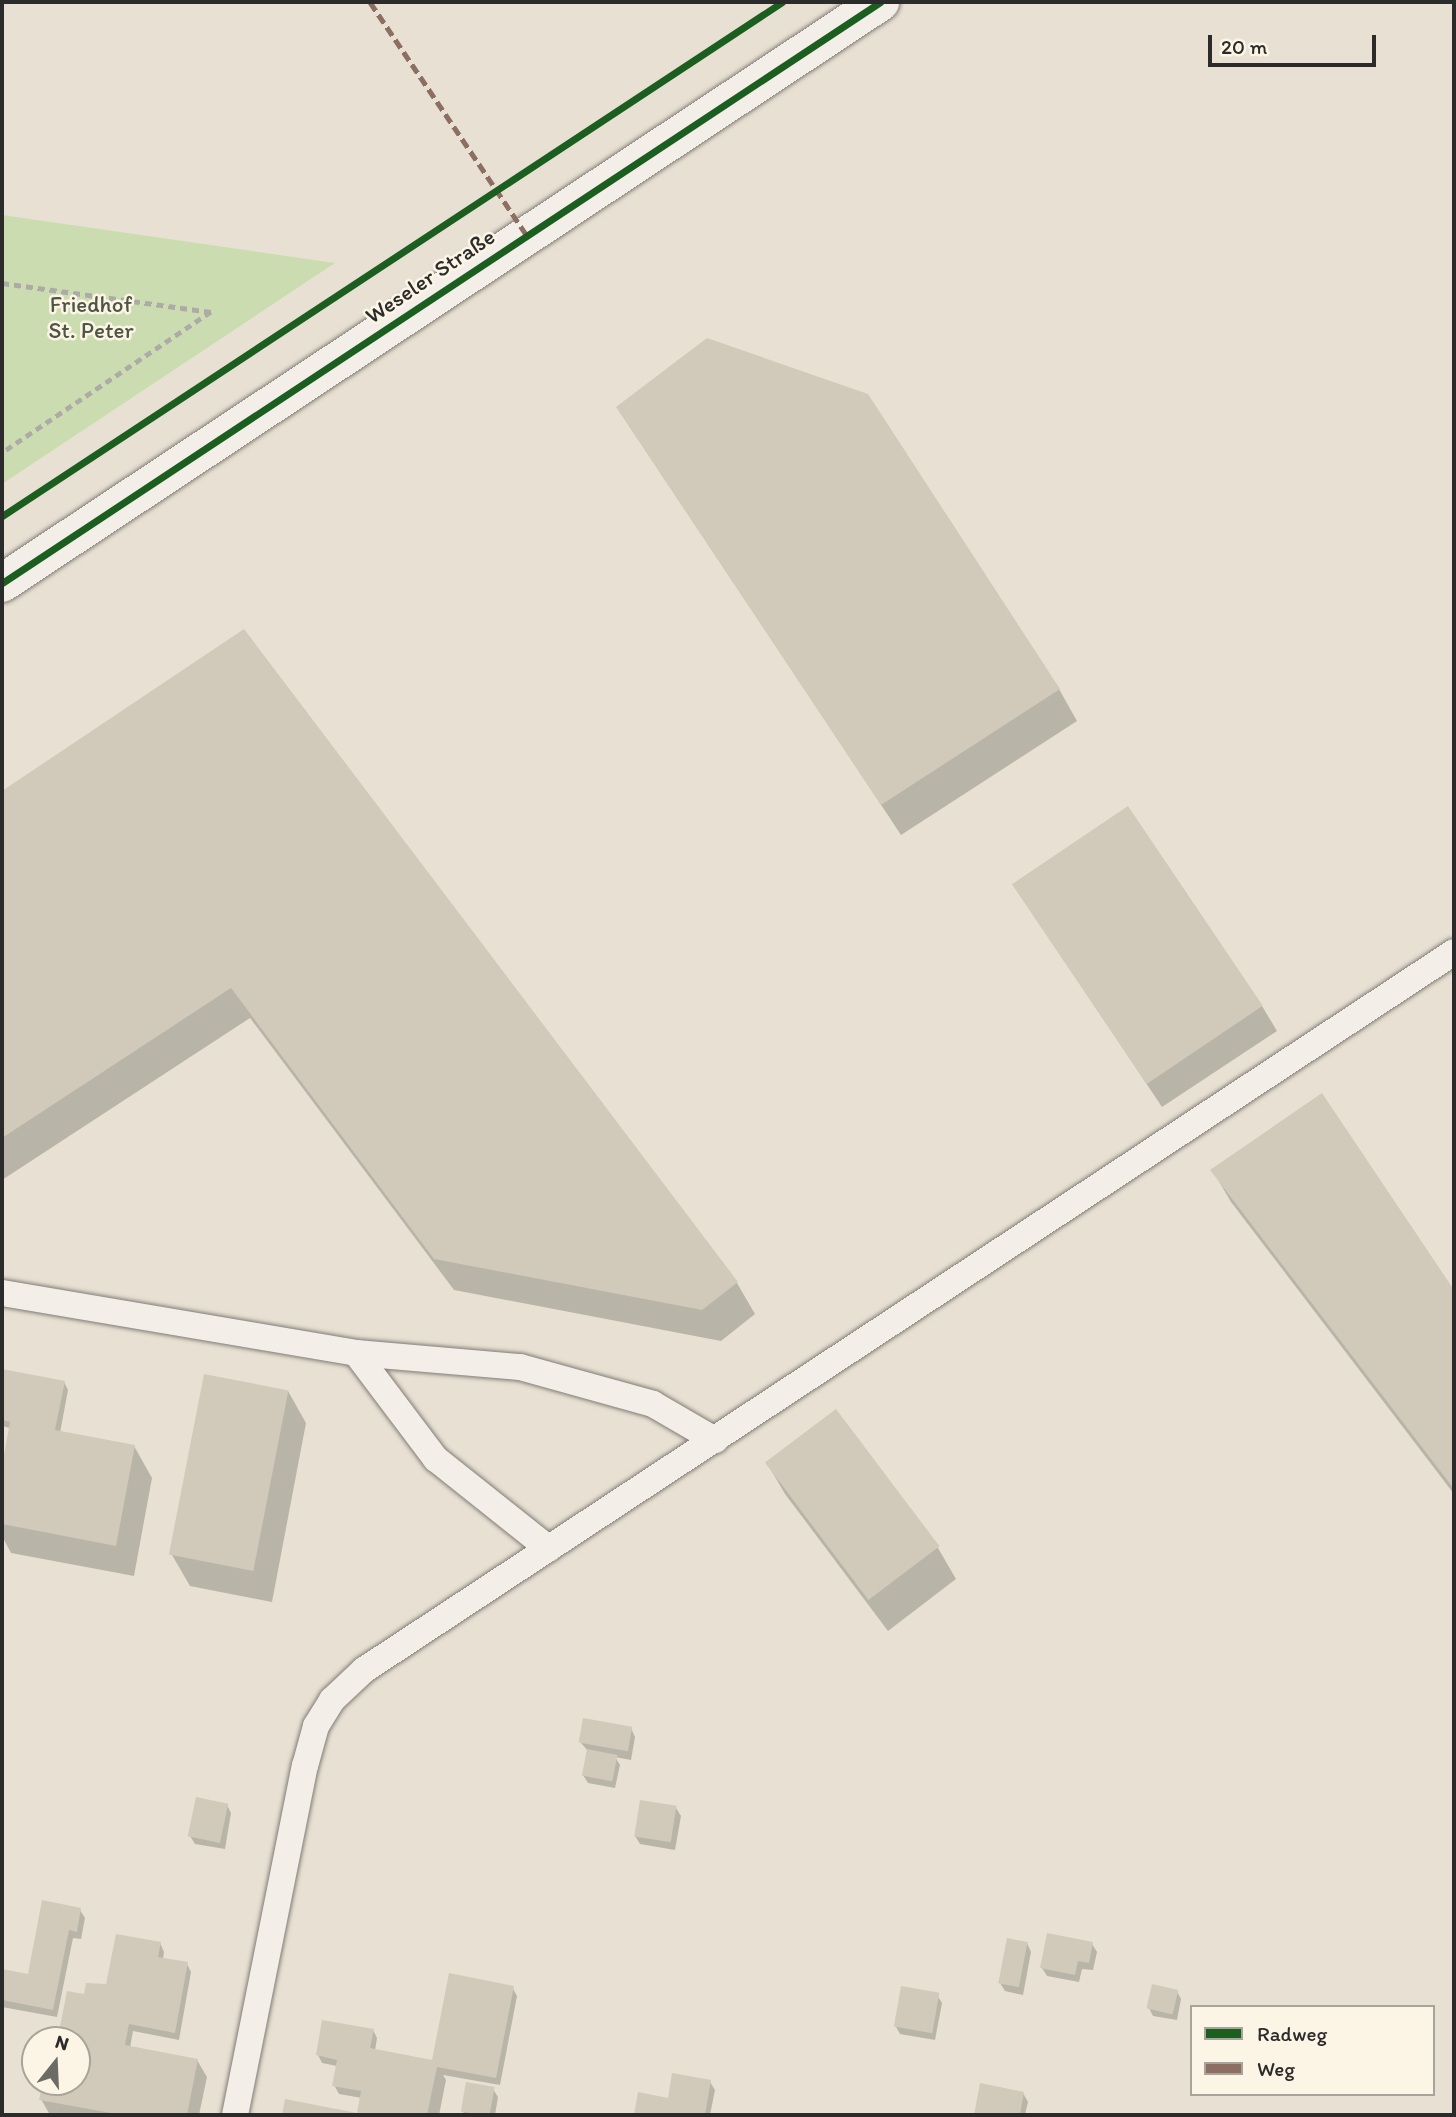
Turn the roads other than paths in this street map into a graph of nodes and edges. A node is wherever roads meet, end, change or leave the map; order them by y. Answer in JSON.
{"nodes":[{"id":1,"x":880,"y":2,"type":"edge"},
{"id":2,"x":2,"y":583,"type":"edge"},
{"id":3,"x":1454,"y":952,"type":"edge"},
{"id":4,"x":2,"y":1293,"type":"edge"},
{"id":5,"x":356,"y":1353,"type":"junction"},
{"id":6,"x":715,"y":1440,"type":"junction"},
{"id":7,"x":549,"y":1549,"type":"junction"},
{"id":8,"x":235,"y":2115,"type":"edge"}],
"edges":[{"from":1,"to":2,"type":"street","name":"Weseler Straße"},
{"from":3,"to":6,"type":"lane"},
{"from":4,"to":5,"type":"lane"},
{"from":5,"to":6,"type":"lane"},
{"from":5,"to":7,"type":"lane"},
{"from":6,"to":7,"type":"lane"},
{"from":7,"to":8,"type":"lane"}]}
